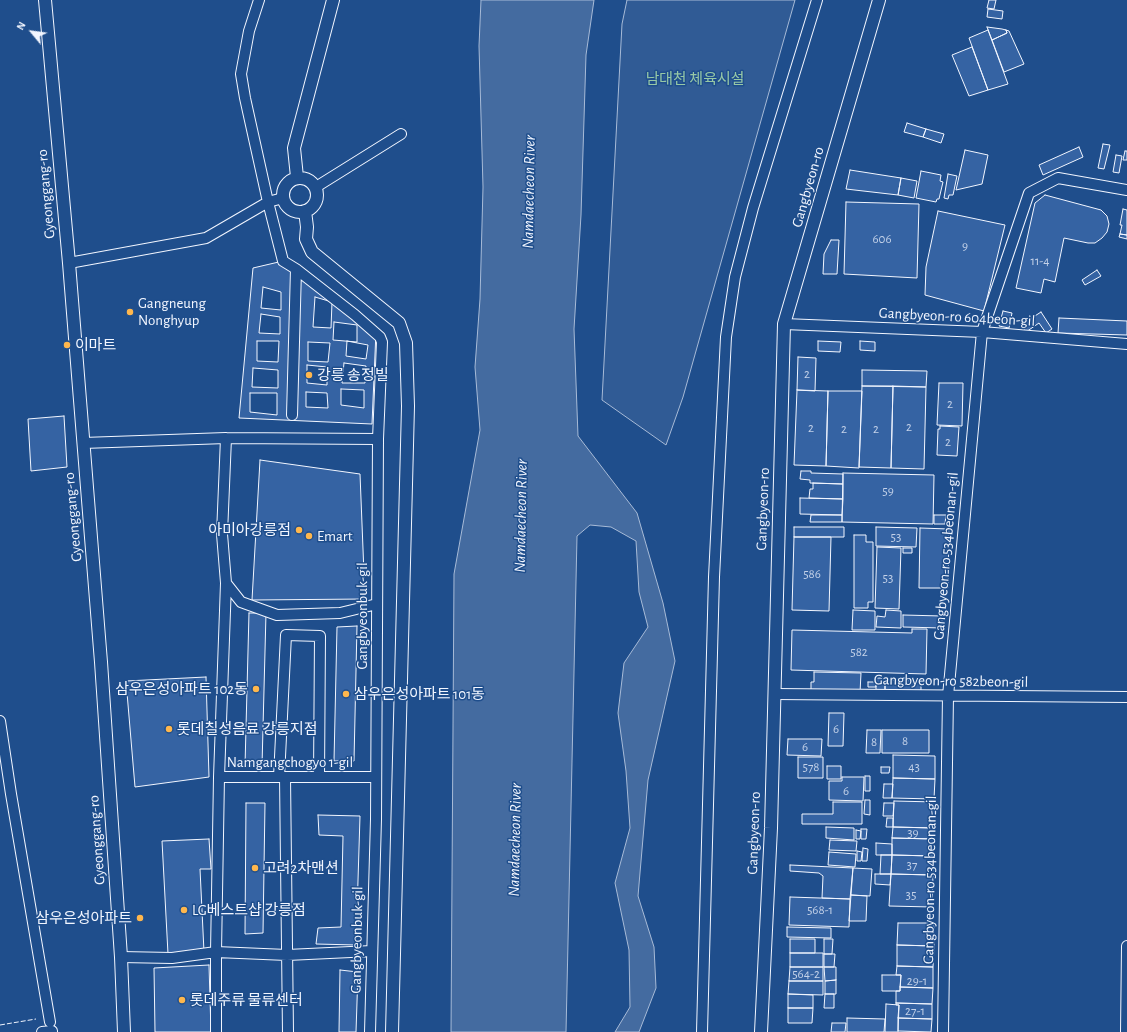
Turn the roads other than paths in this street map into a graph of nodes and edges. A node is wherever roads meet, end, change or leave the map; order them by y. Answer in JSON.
{"nodes":[{"id":1,"x":45,"y":0,"type":"edge"},
{"id":2,"x":259,"y":0,"type":"edge"},
{"id":3,"x":332,"y":0,"type":"edge"},
{"id":4,"x":817,"y":0,"type":"edge"},
{"id":5,"x":879,"y":0,"type":"edge"},
{"id":6,"x":401,"y":134,"type":"dead end"},
{"id":7,"x":297,"y":177,"type":"junction"},
{"id":8,"x":316,"y":187,"type":"junction"},
{"id":9,"x":1127,"y":190,"type":"edge"},
{"id":10,"x":283,"y":198,"type":"junction"},
{"id":11,"x":268,"y":202,"type":"junction"},
{"id":12,"x":305,"y":211,"type":"junction"},
{"id":13,"x":68,"y":263,"type":"junction"},
{"id":14,"x":296,"y":269,"type":"junction"},
{"id":15,"x":784,"y":324,"type":"junction"},
{"id":16,"x":982,"y":332,"type":"junction"},
{"id":17,"x":1127,"y":344,"type":"edge"},
{"id":18,"x":292,"y":415,"type":"dead end"},
{"id":19,"x":226,"y":438,"type":"junction"},
{"id":20,"x":378,"y":439,"type":"junction"},
{"id":21,"x":83,"y":443,"type":"junction"},
{"id":22,"x":226,"y":583,"type":"junction"},
{"id":23,"x":377,"y":604,"type":"junction"},
{"id":24,"x":775,"y":694,"type":"junction"},
{"id":25,"x":948,"y":696,"type":"junction"},
{"id":26,"x":1127,"y":697,"type":"edge"},
{"id":27,"x":0,"y":721,"type":"edge"},
{"id":28,"x":219,"y":777,"type":"junction"},
{"id":29,"x":282,"y":777,"type":"junction"},
{"id":30,"x":319,"y":777,"type":"junction"},
{"id":31,"x":376,"y":778,"type":"junction"},
{"id":32,"x":1127,"y":946,"type":"edge"},
{"id":33,"x":372,"y":951,"type":"junction"},
{"id":34,"x":1127,"y":951,"type":"edge"},
{"id":35,"x":216,"y":952,"type":"junction"},
{"id":36,"x":287,"y":955,"type":"junction"},
{"id":37,"x":121,"y":957,"type":"junction"},
{"id":38,"x":51,"y":1027,"type":"edge"},
{"id":39,"x":42,"y":1032,"type":"edge"},
{"id":40,"x":124,"y":1032,"type":"edge"},
{"id":41,"x":216,"y":1032,"type":"edge"},
{"id":42,"x":288,"y":1032,"type":"edge"},
{"id":43,"x":370,"y":1032,"type":"edge"},
{"id":44,"x":392,"y":1032,"type":"edge"},
{"id":45,"x":702,"y":1032,"type":"edge"},
{"id":46,"x":761,"y":1032,"type":"edge"},
{"id":47,"x":943,"y":1032,"type":"edge"},
{"id":48,"x":1126,"y":1032,"type":"edge"}],
"edges":[{"from":1,"to":13,"type":"street","name":"Gyeonggang-ro"},
{"from":2,"to":11,"type":"street","name":"Gangbyeonbuk-gil"},
{"from":3,"to":7,"type":"street"},
{"from":4,"to":45,"type":"street"},
{"from":5,"to":15,"type":"street","name":"Gangbyeon-ro"},
{"from":6,"to":8,"type":"street"},
{"from":7,"to":8,"type":"street"},
{"from":7,"to":10,"type":"street"},
{"from":8,"to":12,"type":"street"},
{"from":9,"to":16,"type":"street","name":"Gangbyeon-ro 534beonan-gil"},
{"from":10,"to":11,"type":"street"},
{"from":10,"to":12,"type":"street"},
{"from":11,"to":13,"type":"street"},
{"from":11,"to":14,"type":"street","name":"Gangbyeonbuk-gil"},
{"from":12,"to":44,"type":"street"},
{"from":13,"to":21,"type":"street","name":"Gyeonggang-ro"},
{"from":14,"to":18,"type":"street"},
{"from":14,"to":20,"type":"street","name":"Gangbyeonbuk-gil"},
{"from":15,"to":16,"type":"street","name":"Gangbyeon-ro 604beon-gil"},
{"from":15,"to":24,"type":"street","name":"Gangbyeon-ro"},
{"from":16,"to":17,"type":"street","name":"Gangbyeon-ro 604beon-gil"},
{"from":16,"to":25,"type":"street","name":"Gangbyeon-ro 534beonan-gil"},
{"from":19,"to":20,"type":"street"},
{"from":19,"to":21,"type":"street"},
{"from":19,"to":22,"type":"street"},
{"from":20,"to":23,"type":"street","name":"Gangbyeonbuk-gil"},
{"from":21,"to":37,"type":"street","name":"Gyeonggang-ro"},
{"from":22,"to":23,"type":"street"},
{"from":22,"to":28,"type":"street"},
{"from":23,"to":31,"type":"street","name":"Gangbyeonbuk-gil"},
{"from":24,"to":25,"type":"street","name":"Gangbyeon-ro 582beon-gil"},
{"from":24,"to":46,"type":"street","name":"Gangbyeon-ro"},
{"from":25,"to":26,"type":"street","name":"Gangbyeon-ro 582beon-gil"},
{"from":25,"to":47,"type":"street","name":"Gangbyeon-ro 534beonan-gil"},
{"from":27,"to":38,"type":"street"},
{"from":28,"to":29,"type":"street","name":"Namgangchogyo 1-gil"},
{"from":28,"to":35,"type":"street","name":"Namgangchogyo 1-gil"},
{"from":29,"to":30,"type":"street","name":"Namgangchogyo 1-gil"},
{"from":29,"to":30,"type":"street"},
{"from":29,"to":36,"type":"street"},
{"from":30,"to":31,"type":"street","name":"Namgangchogyo 1-gil"},
{"from":31,"to":33,"type":"street","name":"Gangbyeonbuk-gil"},
{"from":32,"to":34,"type":"street"},
{"from":33,"to":36,"type":"street"},
{"from":33,"to":43,"type":"street","name":"Gangbyeonbuk-gil"},
{"from":34,"to":48,"type":"street"},
{"from":35,"to":36,"type":"street"},
{"from":35,"to":37,"type":"street"},
{"from":35,"to":41,"type":"street","name":"Namgangchogyo 1-gil"},
{"from":36,"to":42,"type":"street"},
{"from":37,"to":40,"type":"street","name":"Gyeonggang-ro"},
{"from":38,"to":39,"type":"street"}]}
